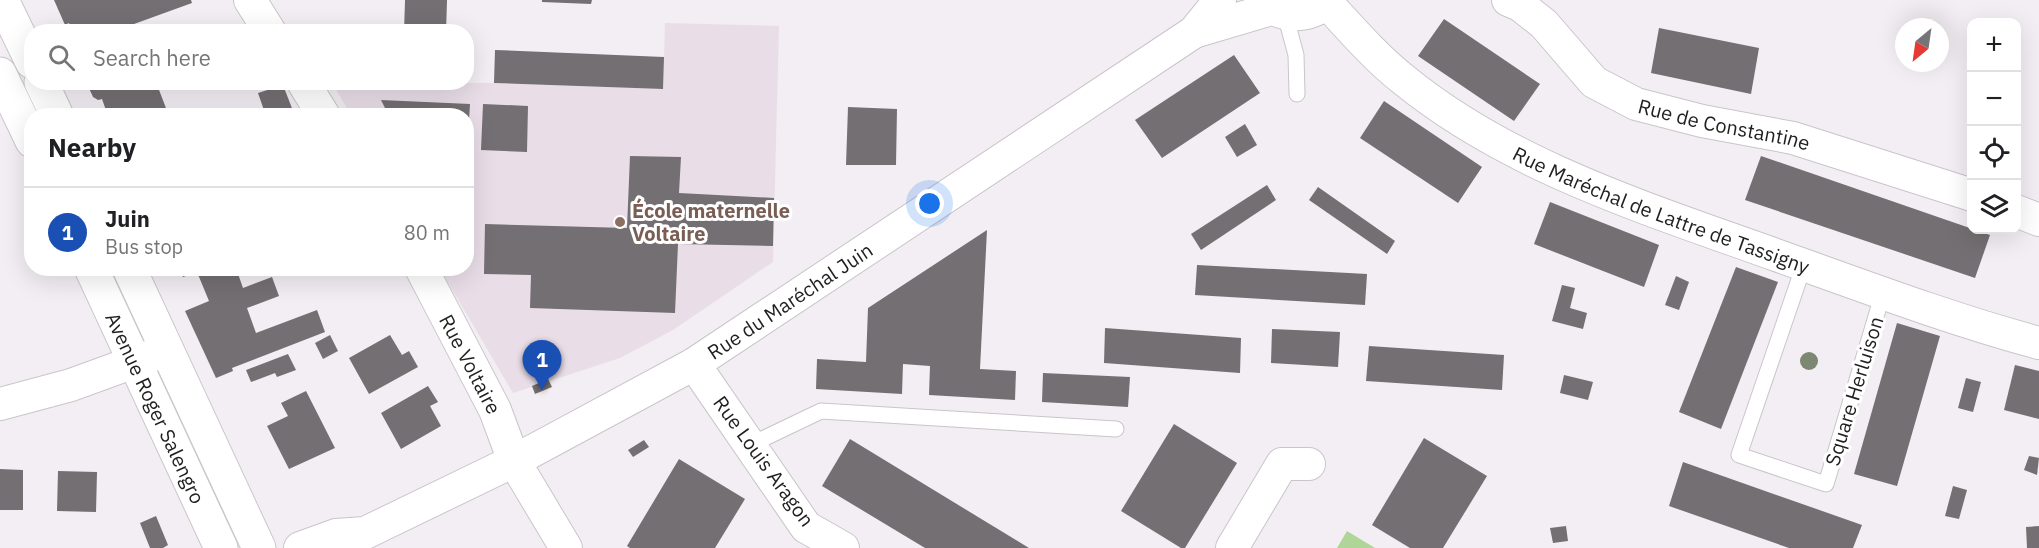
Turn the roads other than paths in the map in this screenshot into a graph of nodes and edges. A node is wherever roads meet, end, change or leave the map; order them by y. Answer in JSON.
{"nodes":[{"id":1,"x":2,"y":0,"type":"edge"},
{"id":2,"x":250,"y":0,"type":"edge"},
{"id":3,"x":1220,"y":0,"type":"edge"},
{"id":4,"x":1328,"y":1,"type":"edge"},
{"id":5,"x":1517,"y":2,"type":"edge"},
{"id":6,"x":1273,"y":8,"type":"edge"},
{"id":7,"x":265,"y":24,"type":"edge"},
{"id":8,"x":1194,"y":32,"type":"junction"},
{"id":9,"x":24,"y":45,"type":"edge"},
{"id":10,"x":0,"y":74,"type":"edge"},
{"id":11,"x":45,"y":90,"type":"edge"},
{"id":12,"x":308,"y":90,"type":"edge"},
{"id":13,"x":1297,"y":94,"type":"dead end"},
{"id":14,"x":53,"y":108,"type":"edge"},
{"id":15,"x":319,"y":108,"type":"edge"},
{"id":16,"x":24,"y":124,"type":"edge"},
{"id":17,"x":1967,"y":194,"type":"edge"},
{"id":18,"x":2021,"y":213,"type":"edge"},
{"id":19,"x":2039,"y":220,"type":"edge"},
{"id":20,"x":1804,"y":265,"type":"junction"},
{"id":21,"x":95,"y":276,"type":"edge"},
{"id":22,"x":133,"y":276,"type":"edge"},
{"id":23,"x":425,"y":276,"type":"edge"},
{"id":24,"x":1883,"y":293,"type":"junction"},
{"id":25,"x":2039,"y":343,"type":"edge"},
{"id":26,"x":167,"y":350,"type":"junction"},
{"id":27,"x":135,"y":362,"type":"junction"},
{"id":28,"x":694,"y":364,"type":"junction"},
{"id":29,"x":0,"y":404,"type":"edge"},
{"id":30,"x":1116,"y":429,"type":"dead end"},
{"id":31,"x":750,"y":445,"type":"junction"},
{"id":32,"x":514,"y":460,"type":"junction"},
{"id":33,"x":1308,"y":464,"type":"dead end"},
{"id":34,"x":360,"y":541,"type":"edge"},
{"id":35,"x":221,"y":548,"type":"edge"},
{"id":36,"x":259,"y":548,"type":"edge"},
{"id":37,"x":300,"y":548,"type":"edge"},
{"id":38,"x":566,"y":548,"type":"edge"},
{"id":39,"x":843,"y":548,"type":"edge"},
{"id":40,"x":1232,"y":548,"type":"edge"}],
"edges":[{"from":1,"to":9,"type":"main road"},
{"from":2,"to":7,"type":"street"},
{"from":3,"to":8,"type":"street","name":"Rue du Maréchal Juin"},
{"from":4,"to":6,"type":"street","name":"Rue du Maréchal Juin"},
{"from":4,"to":20,"type":"street","name":"Rue Maréchal de Lattre de Tassigny"},
{"from":5,"to":17,"type":"street","name":"Rue de Constantine"},
{"from":6,"to":8,"type":"street","name":"Rue du Maréchal Juin"},
{"from":6,"to":13,"type":"lane"},
{"from":8,"to":28,"type":"street","name":"Rue du Maréchal Juin"},
{"from":10,"to":16,"type":"main road"},
{"from":11,"to":14,"type":"main road"},
{"from":12,"to":15,"type":"street"},
{"from":18,"to":19,"type":"street"},
{"from":20,"to":24,"type":"street","name":"Rue Maréchal de Lattre de Tassigny"},
{"from":20,"to":24,"type":"lane","name":"Square Herluison"},
{"from":21,"to":27,"type":"main road","name":"Avenue Roger Salengro"},
{"from":22,"to":26,"type":"main road","name":"Avenue Roger Salengro"},
{"from":23,"to":32,"type":"street","name":"Rue Voltaire"},
{"from":24,"to":25,"type":"street","name":"Rue Maréchal de Lattre de Tassigny"},
{"from":26,"to":27,"type":"street"},
{"from":26,"to":36,"type":"main road","name":"Avenue Roger Salengro"},
{"from":27,"to":29,"type":"street"},
{"from":27,"to":35,"type":"main road","name":"Avenue Roger Salengro"},
{"from":28,"to":31,"type":"street","name":"Rue Louis Aragon"},
{"from":28,"to":32,"type":"street","name":"Rue du Maréchal Juin"},
{"from":30,"to":31,"type":"lane"},
{"from":31,"to":39,"type":"street","name":"Rue Louis Aragon"},
{"from":32,"to":34,"type":"street","name":"Rue du Maréchal Juin"},
{"from":32,"to":38,"type":"street","name":"Rue Voltaire"},
{"from":33,"to":40,"type":"street"},
{"from":34,"to":37,"type":"street","name":"Rue du Maréchal Juin"}]}
